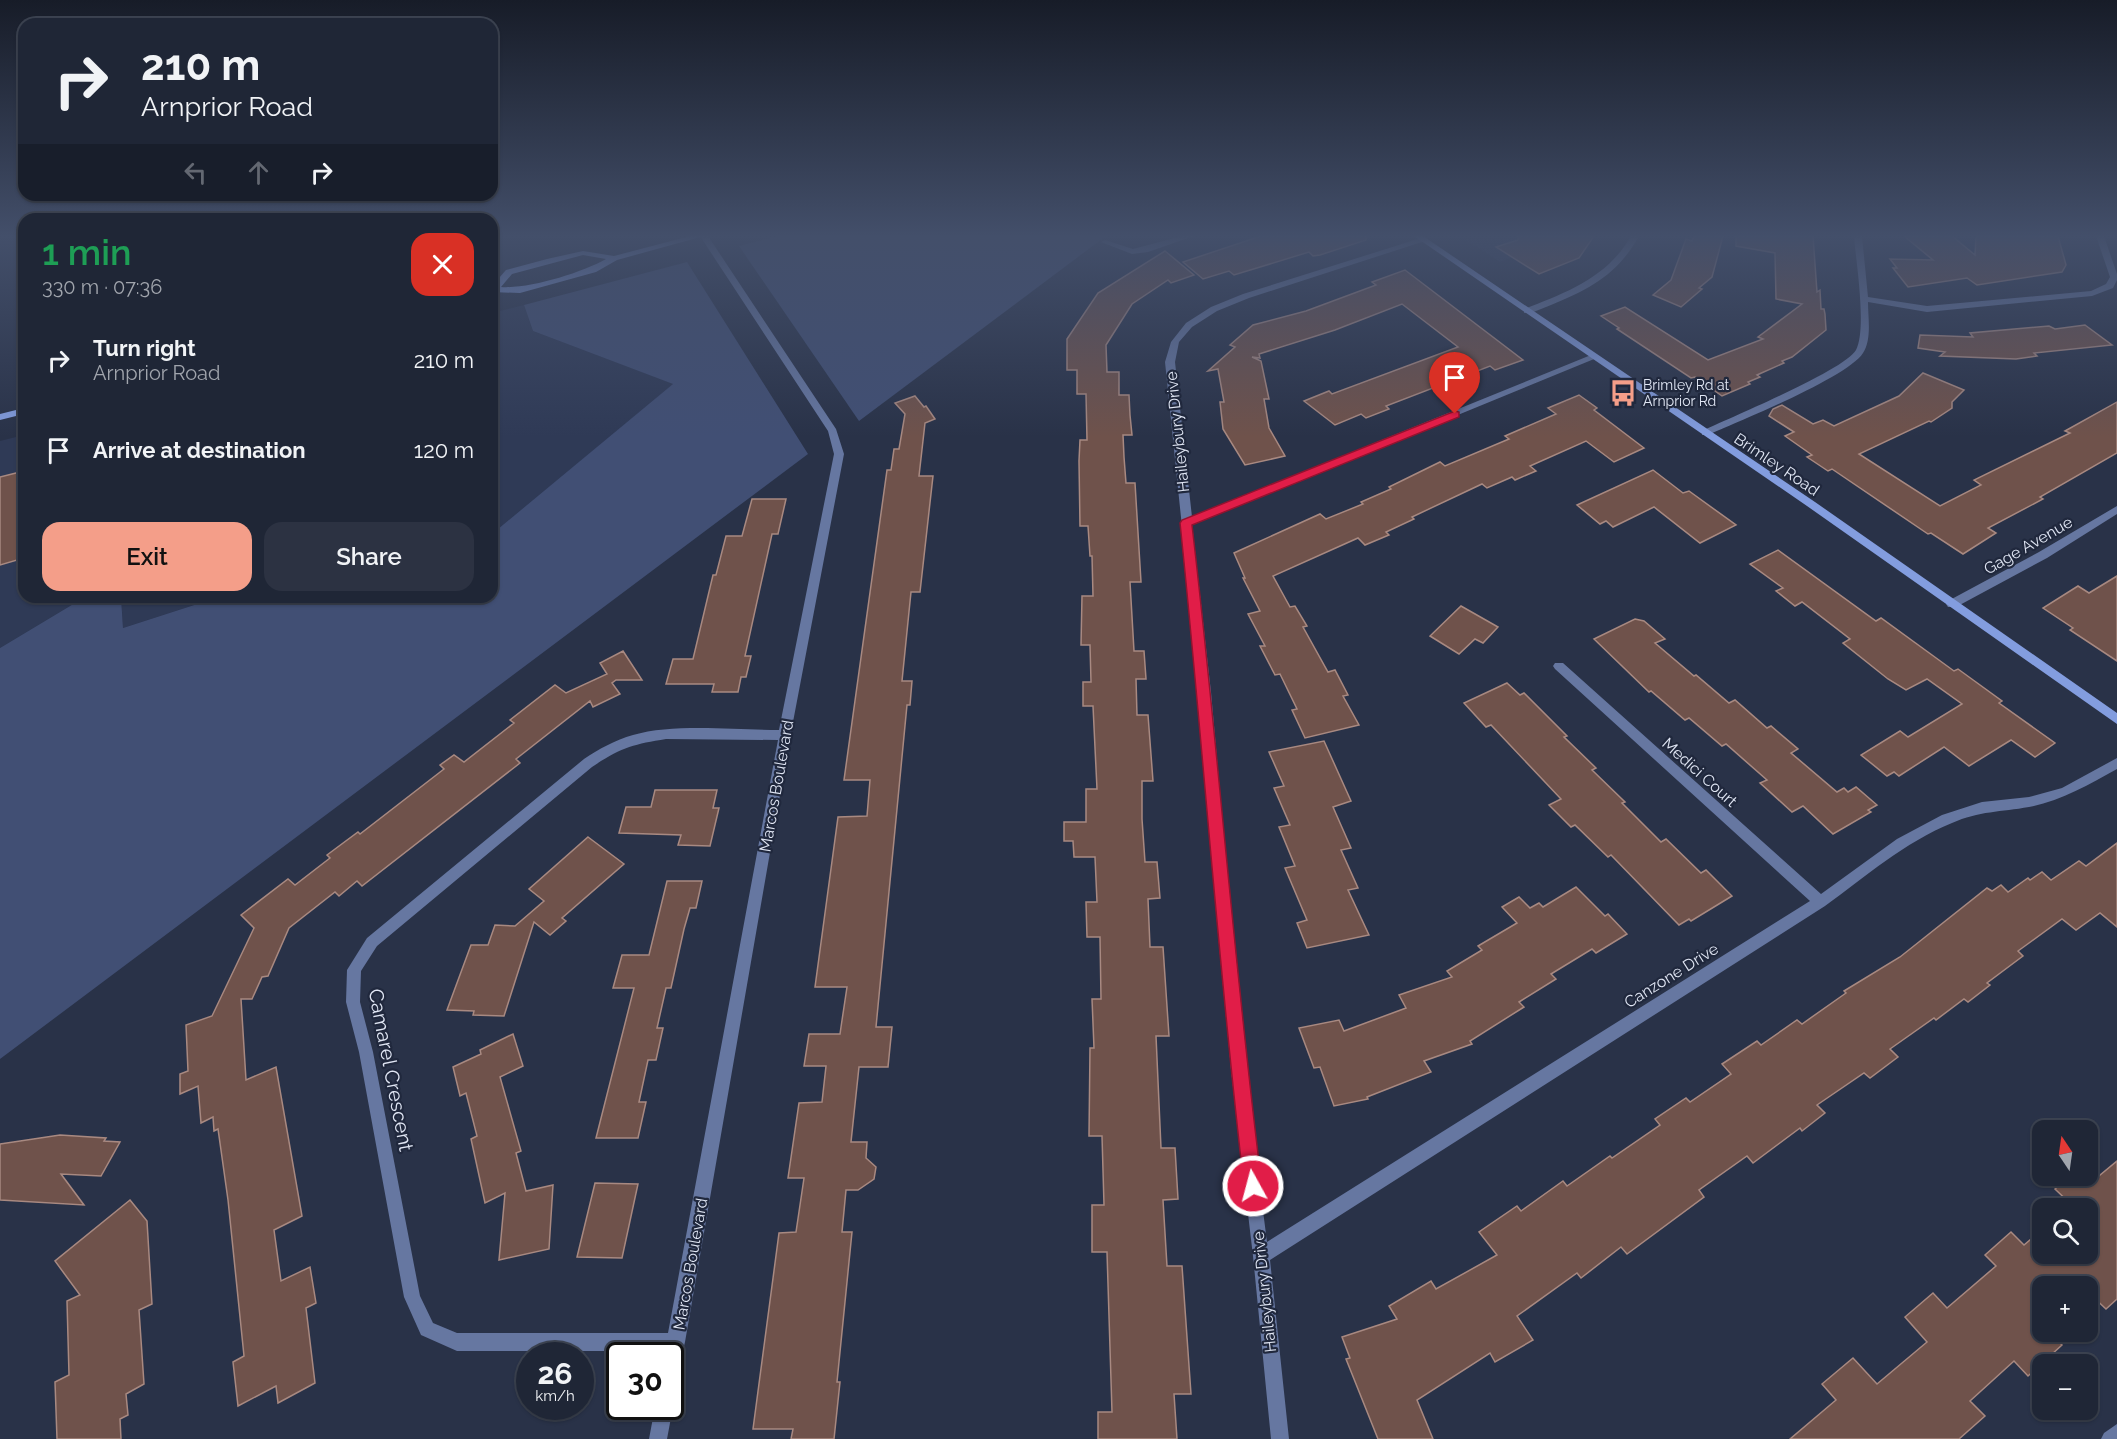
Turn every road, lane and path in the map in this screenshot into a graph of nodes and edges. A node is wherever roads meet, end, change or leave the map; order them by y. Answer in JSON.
{"nodes":[{"id":1,"x":747,"y":303,"type":"edge"},
{"id":2,"x":1228,"y":303,"type":"edge"},
{"id":3,"x":1517,"y":303,"type":"edge"},
{"id":4,"x":1544,"y":303,"type":"edge"},
{"id":5,"x":1864,"y":303,"type":"edge"},
{"id":6,"x":1886,"y":303,"type":"edge"},
{"id":7,"x":1987,"y":303,"type":"edge"},
{"id":8,"x":1527,"y":310,"type":"junction"},
{"id":9,"x":1594,"y":357,"type":"junction"},
{"id":10,"x":18,"y":412,"type":"edge"},
{"id":11,"x":0,"y":417,"type":"edge"},
{"id":12,"x":1705,"y":433,"type":"junction"},
{"id":13,"x":2117,"y":509,"type":"edge"},
{"id":14,"x":1186,"y":523,"type":"junction"},
{"id":15,"x":1952,"y":604,"type":"junction"},
{"id":16,"x":1559,"y":666,"type":"dead end"},
{"id":17,"x":2117,"y":719,"type":"edge"},
{"id":18,"x":785,"y":735,"type":"junction"},
{"id":19,"x":2117,"y":764,"type":"edge"},
{"id":20,"x":1820,"y":902,"type":"junction"},
{"id":21,"x":1261,"y":1256,"type":"junction"},
{"id":22,"x":606,"y":1342,"type":"edge"},
{"id":23,"x":676,"y":1342,"type":"edge"},
{"id":24,"x":662,"y":1420,"type":"edge"},
{"id":25,"x":2117,"y":1432,"type":"edge"},
{"id":26,"x":658,"y":1439,"type":"edge"},
{"id":27,"x":1280,"y":1439,"type":"edge"},
{"id":28,"x":2110,"y":1439,"type":"edge"}],
"edges":[{"from":1,"to":18,"type":"street","name":"Marcos Boulevard"},
{"from":2,"to":14,"type":"street","name":"Haileybury Drive"},
{"from":3,"to":8,"type":"main road","name":"Brimley Road"},
{"from":4,"to":8,"type":"street"},
{"from":5,"to":12,"type":"street"},
{"from":6,"to":7,"type":"street"},
{"from":8,"to":9,"type":"main road","name":"Brimley Road"},
{"from":9,"to":12,"type":"main road","name":"Brimley Road"},
{"from":9,"to":14,"type":"street"},
{"from":10,"to":11,"type":"main road"},
{"from":12,"to":15,"type":"main road","name":"Brimley Road"},
{"from":13,"to":15,"type":"street","name":"Gage Avenue"},
{"from":14,"to":21,"type":"street","name":"Haileybury Drive"},
{"from":15,"to":17,"type":"main road","name":"Brimley Road"},
{"from":16,"to":20,"type":"street","name":"Medici Court"},
{"from":18,"to":22,"type":"street","name":"Camarel Crescent"},
{"from":18,"to":23,"type":"street","name":"Marcos Boulevard"},
{"from":19,"to":20,"type":"street","name":"Canzone Drive"},
{"from":20,"to":21,"type":"street","name":"Canzone Drive"},
{"from":21,"to":27,"type":"street","name":"Haileybury Drive"},
{"from":24,"to":26,"type":"street"},
{"from":25,"to":28,"type":"street"}]}
